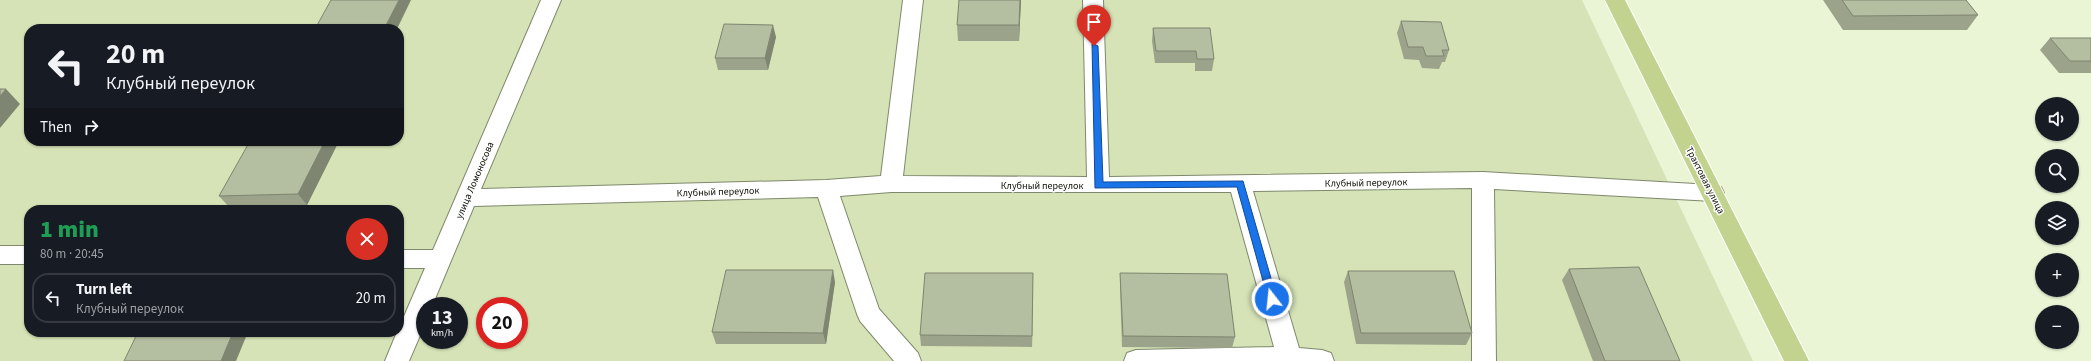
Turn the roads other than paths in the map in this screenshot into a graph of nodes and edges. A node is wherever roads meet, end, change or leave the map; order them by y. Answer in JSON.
{"nodes":[{"id":1,"x":552,"y":0,"type":"edge"},
{"id":2,"x":913,"y":0,"type":"edge"},
{"id":3,"x":1093,"y":0,"type":"edge"},
{"id":4,"x":1615,"y":0,"type":"edge"},
{"id":5,"x":1482,"y":180,"type":"junction"},
{"id":6,"x":890,"y":184,"type":"junction"},
{"id":7,"x":1240,"y":184,"type":"junction"},
{"id":8,"x":1098,"y":185,"type":"junction"},
{"id":9,"x":826,"y":188,"type":"junction"},
{"id":10,"x":1713,"y":194,"type":"junction"},
{"id":11,"x":467,"y":198,"type":"junction"},
{"id":12,"x":0,"y":255,"type":"edge"},
{"id":13,"x":24,"y":255,"type":"edge"},
{"id":14,"x":404,"y":259,"type":"edge"},
{"id":15,"x":440,"y":259,"type":"junction"},
{"id":16,"x":1289,"y":357,"type":"junction"},
{"id":17,"x":397,"y":361,"type":"edge"},
{"id":18,"x":909,"y":361,"type":"edge"},
{"id":19,"x":1136,"y":361,"type":"edge"},
{"id":20,"x":1322,"y":361,"type":"edge"},
{"id":21,"x":1484,"y":361,"type":"edge"},
{"id":22,"x":1797,"y":361,"type":"edge"}],
"edges":[{"from":1,"to":11,"type":"street","name":"улица Ломоносова"},
{"from":2,"to":6,"type":"street"},
{"from":3,"to":8,"type":"street"},
{"from":4,"to":10,"type":"main road","name":"Трактовая улица"},
{"from":5,"to":7,"type":"street","name":"Клубный переулок"},
{"from":5,"to":10,"type":"street","name":"Клубный переулок"},
{"from":5,"to":21,"type":"street"},
{"from":6,"to":8,"type":"street","name":"Клубный переулок"},
{"from":6,"to":9,"type":"street","name":"Клубный переулок"},
{"from":7,"to":8,"type":"street","name":"Клубный переулок"},
{"from":7,"to":16,"type":"street"},
{"from":9,"to":11,"type":"street","name":"Клубный переулок"},
{"from":9,"to":18,"type":"street"},
{"from":10,"to":22,"type":"main road","name":"Трактовая улица"},
{"from":11,"to":15,"type":"street","name":"улица Ломоносова"},
{"from":12,"to":13,"type":"street"},
{"from":14,"to":15,"type":"street"},
{"from":15,"to":17,"type":"street","name":"улица Ломоносова"},
{"from":16,"to":19,"type":"street"},
{"from":16,"to":20,"type":"street"}]}
